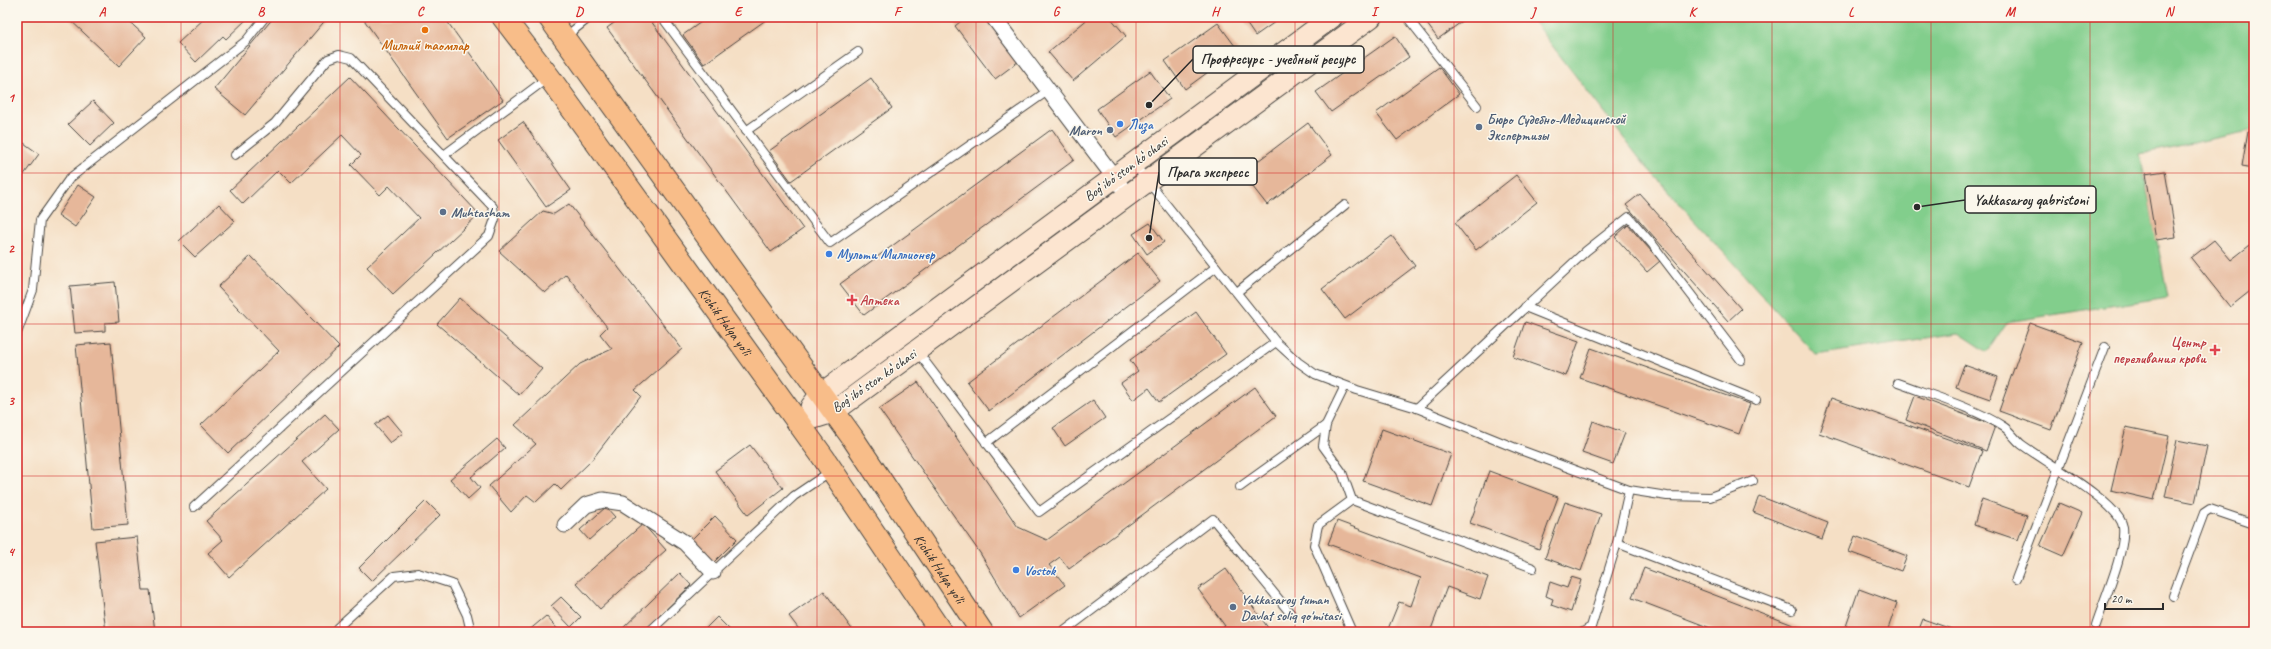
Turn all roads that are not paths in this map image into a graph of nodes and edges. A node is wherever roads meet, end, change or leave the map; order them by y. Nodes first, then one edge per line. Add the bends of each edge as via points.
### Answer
1 (265, 17) edge
2 (503, 17) edge
3 (549, 17) edge
4 (590, 17) edge
5 (662, 17) edge
6 (993, 17) edge
7 (1371, 17) edge
8 (1407, 17) edge
9 (1334, 24) edge
10 (564, 37) junction
11 (858, 52) dead end
12 (549, 77) junction
13 (1049, 90) junction
14 (1476, 106) dead end
15 (746, 131) junction
16 (235, 155) dead end
17 (444, 155) junction
18 (1133, 163) junction
19 (1114, 177) junction
20 (1148, 181) junction
21 (1128, 195) junction
22 (1345, 205) dead end
23 (1216, 267) junction
24 (1237, 292) junction
25 (1525, 307) junction
26 (17, 333) edge
27 (910, 341) junction
28 (1276, 342) junction
29 (2105, 347) dead end
30 (1741, 360) dead end
31 (1898, 383) dead end
32 (1345, 386) junction
33 (821, 394) junction
34 (1756, 400) dead end
35 (1417, 408) junction
36 (834, 412) junction
37 (798, 424) junction
38 (1326, 425) junction
39 (986, 443) junction
40 (831, 470) junction
41 (2058, 470) junction
42 (1753, 481) dead end
43 (1240, 487) dead end
44 (1629, 490) junction
45 (1352, 500) junction
46 (194, 507) dead end
47 (2254, 524) edge
48 (565, 525) dead end
49 (1617, 543) junction
50 (1533, 568) dead end
51 (713, 572) junction
52 (2016, 579) dead end
53 (2173, 596) dead end
54 (1792, 610) dead end
55 (1291, 614) dead end
56 (2096, 625) dead end
57 (337, 628) dead end
58 (471, 632) edge
59 (649, 632) edge
60 (941, 632) edge
61 (982, 632) edge
62 (1063, 632) edge
63 (1352, 632) edge
64 (1583, 632) edge

1 - 26 lane via 246,41 70,178 40,220 33,290
2 - 12 highway, Kichik Halqa yo'li
3 - 10 highway, Kichik Halqa yo'li
4 - 10 lane
5 - 15 lane
6 - 13 street
7 - 9 street, Bogʻiboʻston koʻchasi
8 - 14 lane
9 - 18 street, Bogʻiboʻston koʻchasi
9 - 20 street, Bogʻiboʻston koʻchasi
10 - 33 highway, Kichik Halqa yo'li
11 - 15 lane
12 - 17 lane
12 - 37 highway, Kichik Halqa yo'li
13 - 15 lane via 830,243
13 - 19 street
16 - 17 lane via 275,124 328,58 339,55 351,58
17 - 46 lane via 493,207 495,219 489,236
18 - 19 street, Bogʻiboʻston koʻchasi
18 - 20 lane
19 - 21 street
19 - 27 street, Bogʻiboʻston koʻchasi
20 - 21 street, Bogʻiboʻston koʻchasi
20 - 23 lane
21 - 27 street, Bogʻiboʻston koʻchasi
22 - 24 lane
23 - 24 lane
23 - 39 lane
24 - 28 lane
25 - 30 lane via 1586,251 1629,217
25 - 34 lane
25 - 35 lane
27 - 33 street, Bogʻiboʻston koʻchasi
27 - 36 street, Bogʻiboʻston koʻchasi
27 - 39 lane
28 - 32 lane via 1315,374
28 - 39 lane via 1039,512
29 - 41 lane
31 - 41 lane via 2005,427 2019,443
32 - 35 lane
32 - 38 lane
33 - 36 highway, Kichik Halqa yo'li
33 - 37 street, Bogʻiboʻston koʻchasi
35 - 44 lane
36 - 37 street, Bogʻiboʻston koʻchasi
36 - 61 highway, Kichik Halqa yo'li
37 - 40 highway, Kichik Halqa yo'li
38 - 43 lane
38 - 45 lane via 1324,446 1342,472
40 - 51 lane via 794,496
40 - 60 highway, Kichik Halqa yo'li
41 - 52 lane
41 - 56 lane via 2094,494 2116,513 2123,525 2123,543
42 - 44 lane via 1710,497 1667,496
44 - 49 lane
45 - 50 lane
45 - 63 lane via 1318,525 1314,545
47 - 53 lane via 2210,509 2204,513
48 - 51 street via 586,505 603,500 623,503 685,543
49 - 54 lane
49 - 64 lane via 1591,627
51 - 59 lane
55 - 62 lane via 1213,519
57 - 58 lane via 394,576 418,572 452,584 467,615

